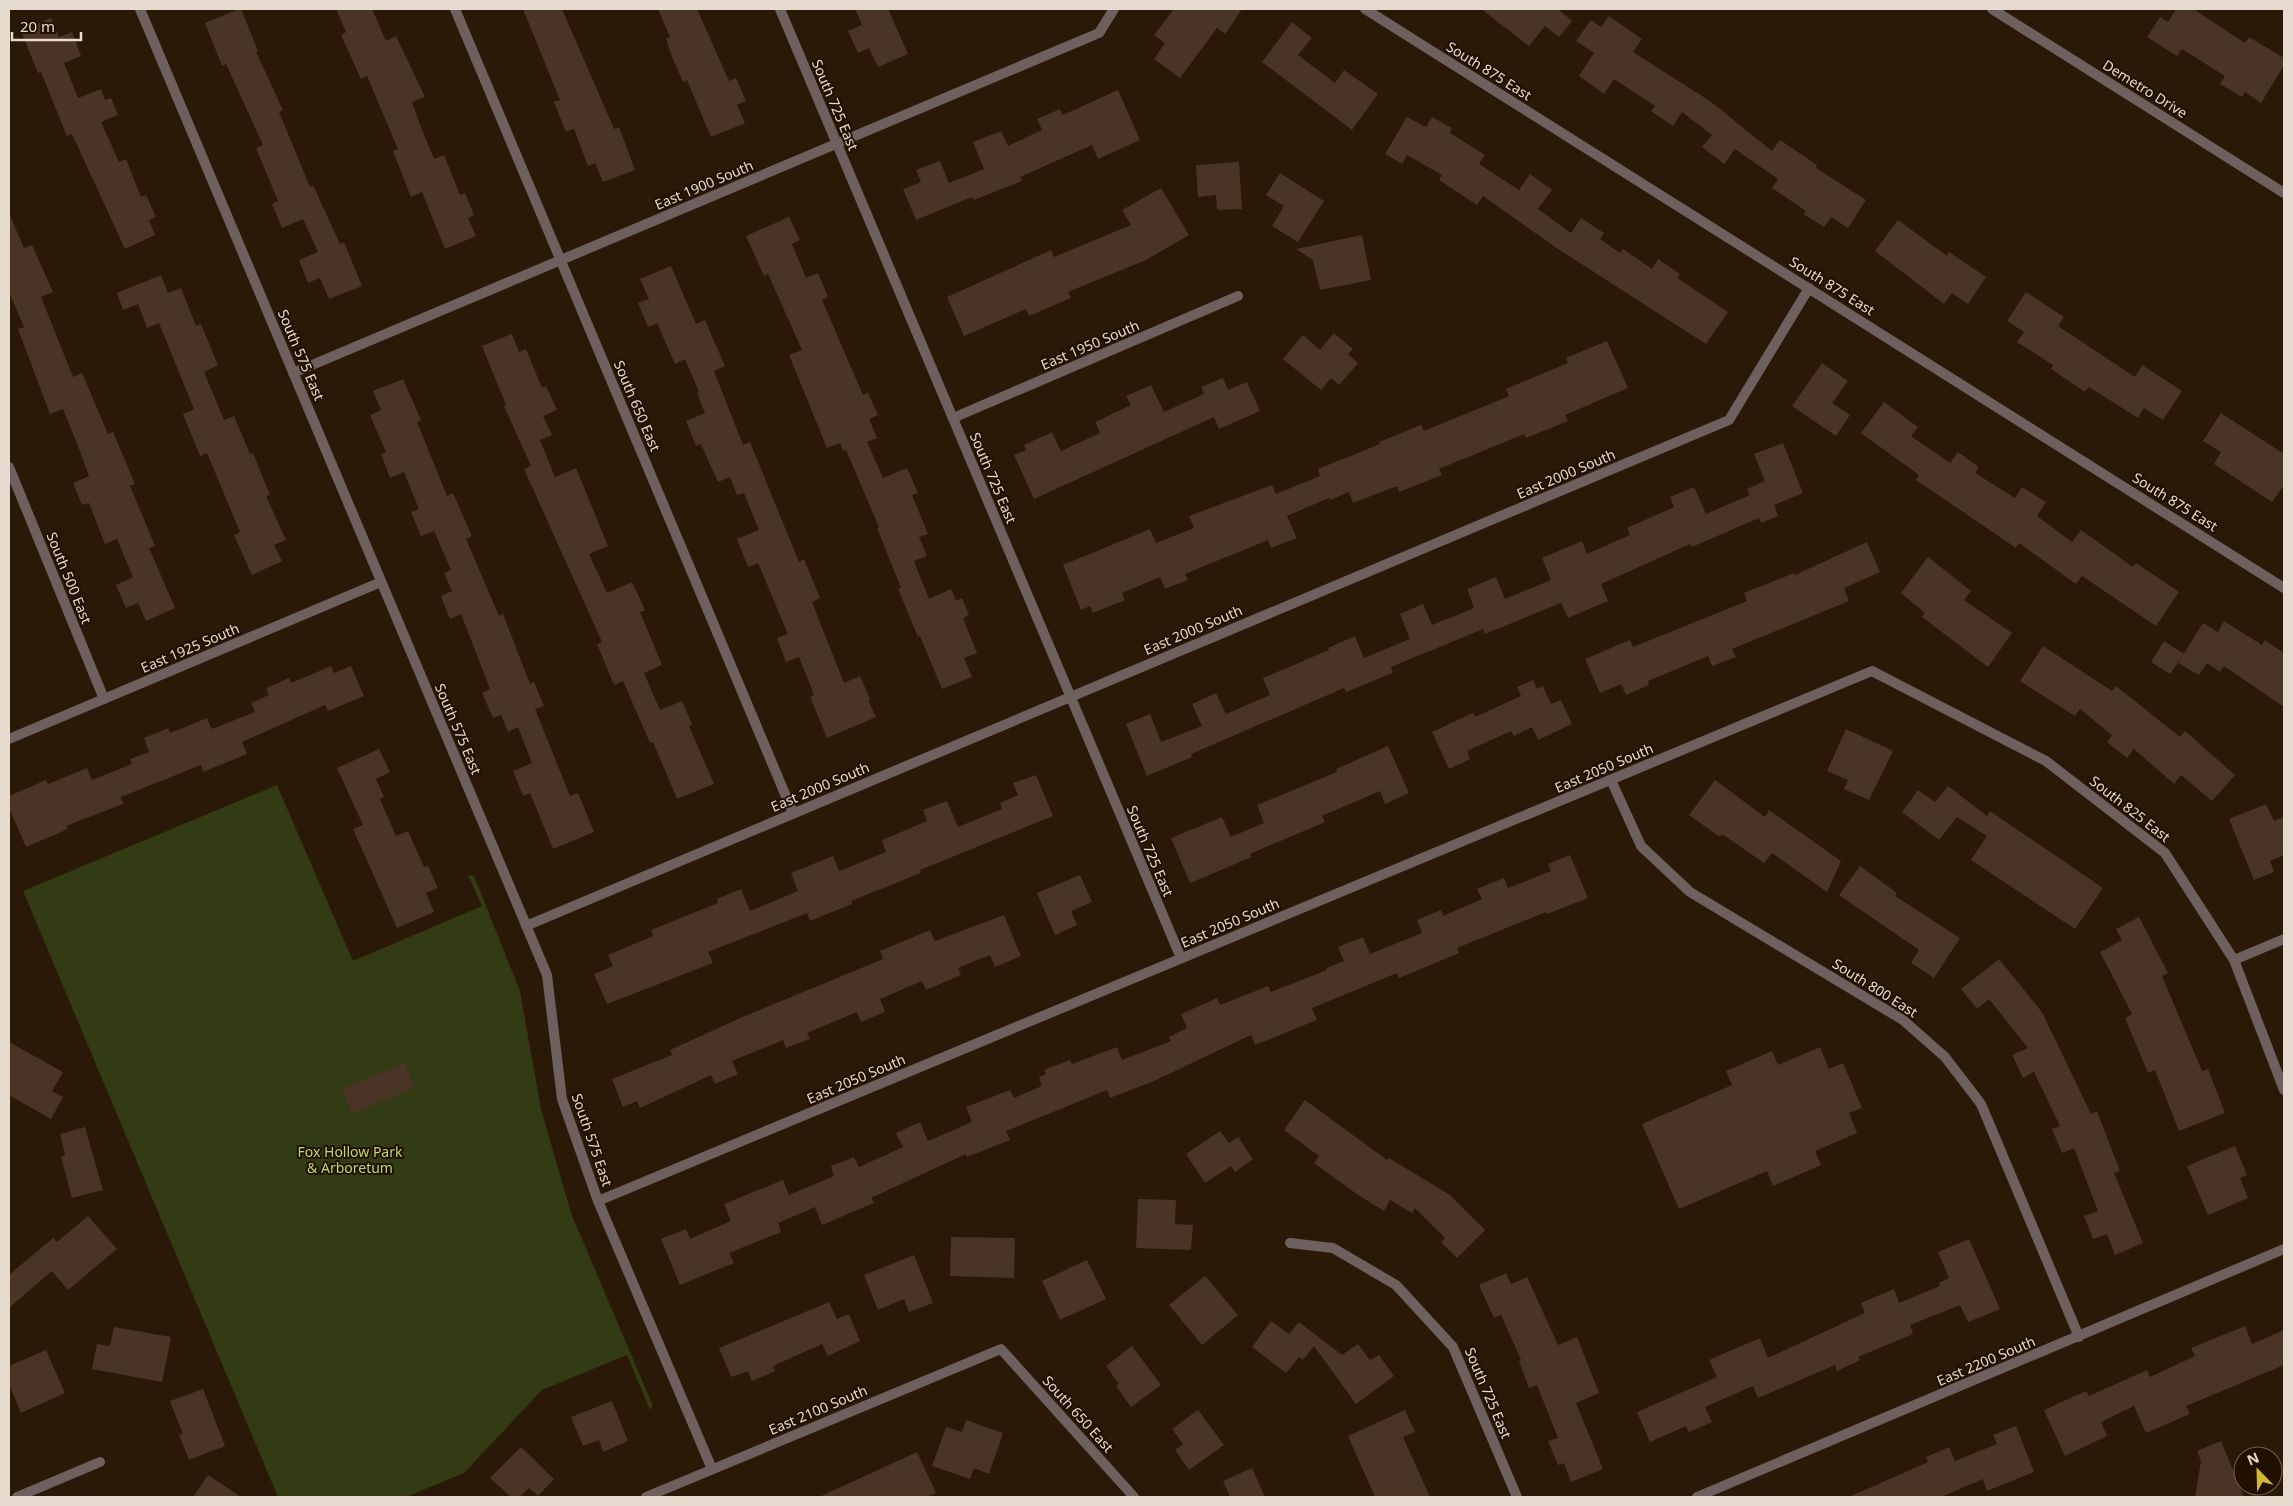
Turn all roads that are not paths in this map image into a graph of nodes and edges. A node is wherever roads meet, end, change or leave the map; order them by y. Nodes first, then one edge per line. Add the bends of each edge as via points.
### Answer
1 (140, 9) edge
2 (455, 9) edge
3 (780, 9) edge
4 (1114, 9) edge
5 (1365, 9) edge
6 (1992, 9) edge
7 (837, 144) junction
8 (2284, 193) edge
9 (561, 260) junction
10 (1809, 288) junction
11 (1238, 296) dead end
12 (293, 373) junction
13 (953, 418) junction
14 (9, 467) edge
15 (381, 582) junction
16 (2284, 588) edge
17 (1872, 671) joint
18 (1070, 697) junction
19 (104, 699) junction
20 (9, 739) edge
21 (1611, 780) junction
22 (793, 813) junction
23 (526, 926) junction
24 (2284, 939) edge
25 (1181, 958) junction
26 (2234, 960) junction
27 (2284, 1090) edge
28 (598, 1201) junction
29 (1290, 1243) dead end
30 (2284, 1249) edge
31 (2079, 1337) junction
32 (1001, 1349) joint
33 (100, 1462) dead end
34 (712, 1469) junction
35 (17, 1497) edge
36 (646, 1497) edge
37 (1134, 1497) edge
38 (1517, 1497) edge
39 (1697, 1497) edge

1 - 12 street, South 575 East
2 - 9 street, South 650 East
3 - 7 street, South 725 East
4 - 7 street, East 1900 South via 1099,32
5 - 10 street, South 875 East
6 - 8 street, Demetro Drive
7 - 9 street, East 1900 South
7 - 13 street, South 725 East
9 - 12 street, East 1900 South
9 - 22 street, South 650 East
10 - 16 street, South 875 East
10 - 18 street, East 2000 South via 1729,420
11 - 13 street, East 1950 South
12 - 15 street, South 575 East
13 - 18 street, South 725 East
14 - 19 street, South 500 East
15 - 19 street, East 1925 South
15 - 23 street, South 575 East
17 - 21 street, East 2050 South
17 - 26 street, South 825 East via 2046,761 2165,853
18 - 22 street, East 2000 South
18 - 25 street, South 725 East
19 - 20 street, East 1925 South
21 - 25 street, East 2050 South
21 - 31 street, South 800 East via 1640,846 1690,892 1903,1020 1945,1057 1980,1104
22 - 23 street, East 2000 South
23 - 28 street, South 575 East via 547,975 562,1099
24 - 26 street
25 - 28 street, East 2050 South
26 - 27 street, South 825 East
28 - 34 street, South 575 East
29 - 38 street, South 725 East via 1333,1248 1396,1285 1453,1347
30 - 31 street, East 2200 South
31 - 39 street, East 2200 South
32 - 34 street, East 2100 South
32 - 37 street, South 650 East
33 - 35 street
34 - 36 street, East 2100 South

